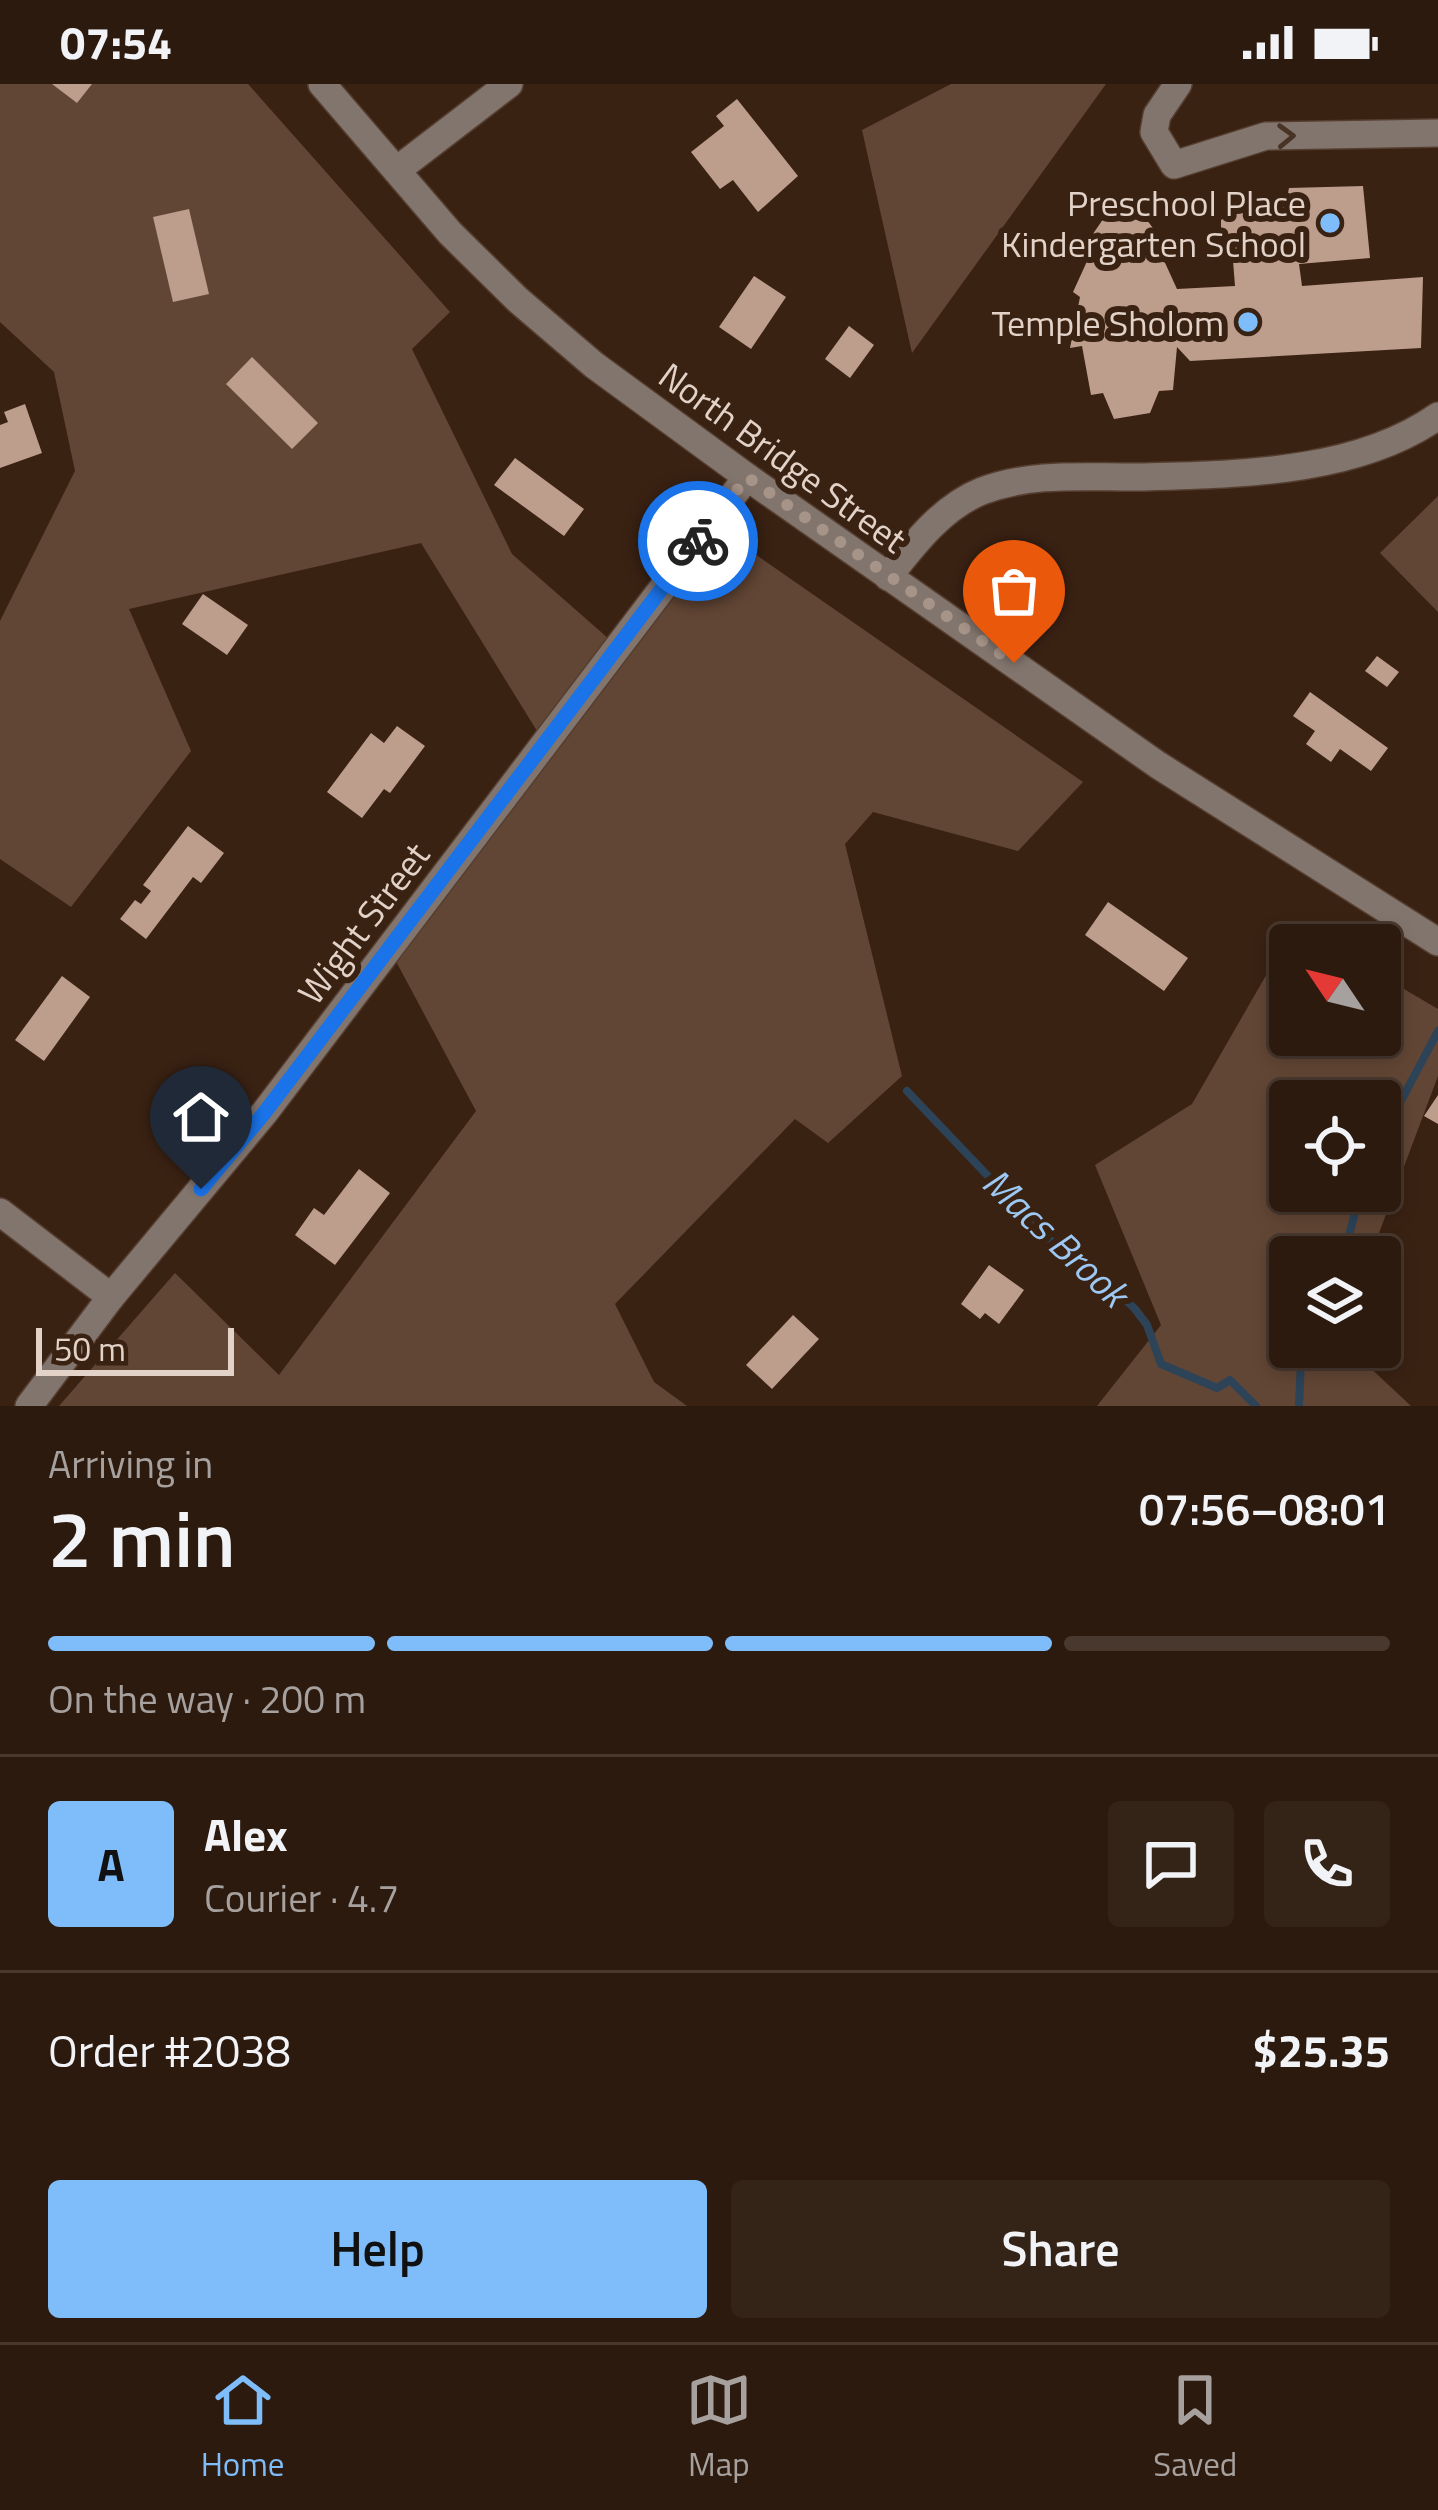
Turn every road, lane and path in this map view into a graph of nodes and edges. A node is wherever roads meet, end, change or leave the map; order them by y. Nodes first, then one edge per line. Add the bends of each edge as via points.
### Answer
1 (322, 84) edge
2 (509, 84) edge
3 (1178, 84) edge
4 (1438, 133) edge
5 (397, 170) junction
6 (1438, 416) edge
7 (747, 477) junction
8 (888, 577) junction
9 (1438, 941) edge
10 (0, 1212) edge
11 (111, 1297) junction
12 (28, 1406) edge

1 - 5 street, North Bridge Street
2 - 5 street
3 -> 4 street via 1154,132 1174,165 1267,136
5 - 7 street, North Bridge Street via 518,300
6 - 8 street via 1364,450 1299,467 1067,475 979,492 926,528
7 - 8 street, North Bridge Street
7 - 11 street, Wight Street via 265,1112
8 - 9 street, North Bridge Street via 1158,765
10 - 11 street
11 - 12 street, Wight Street

